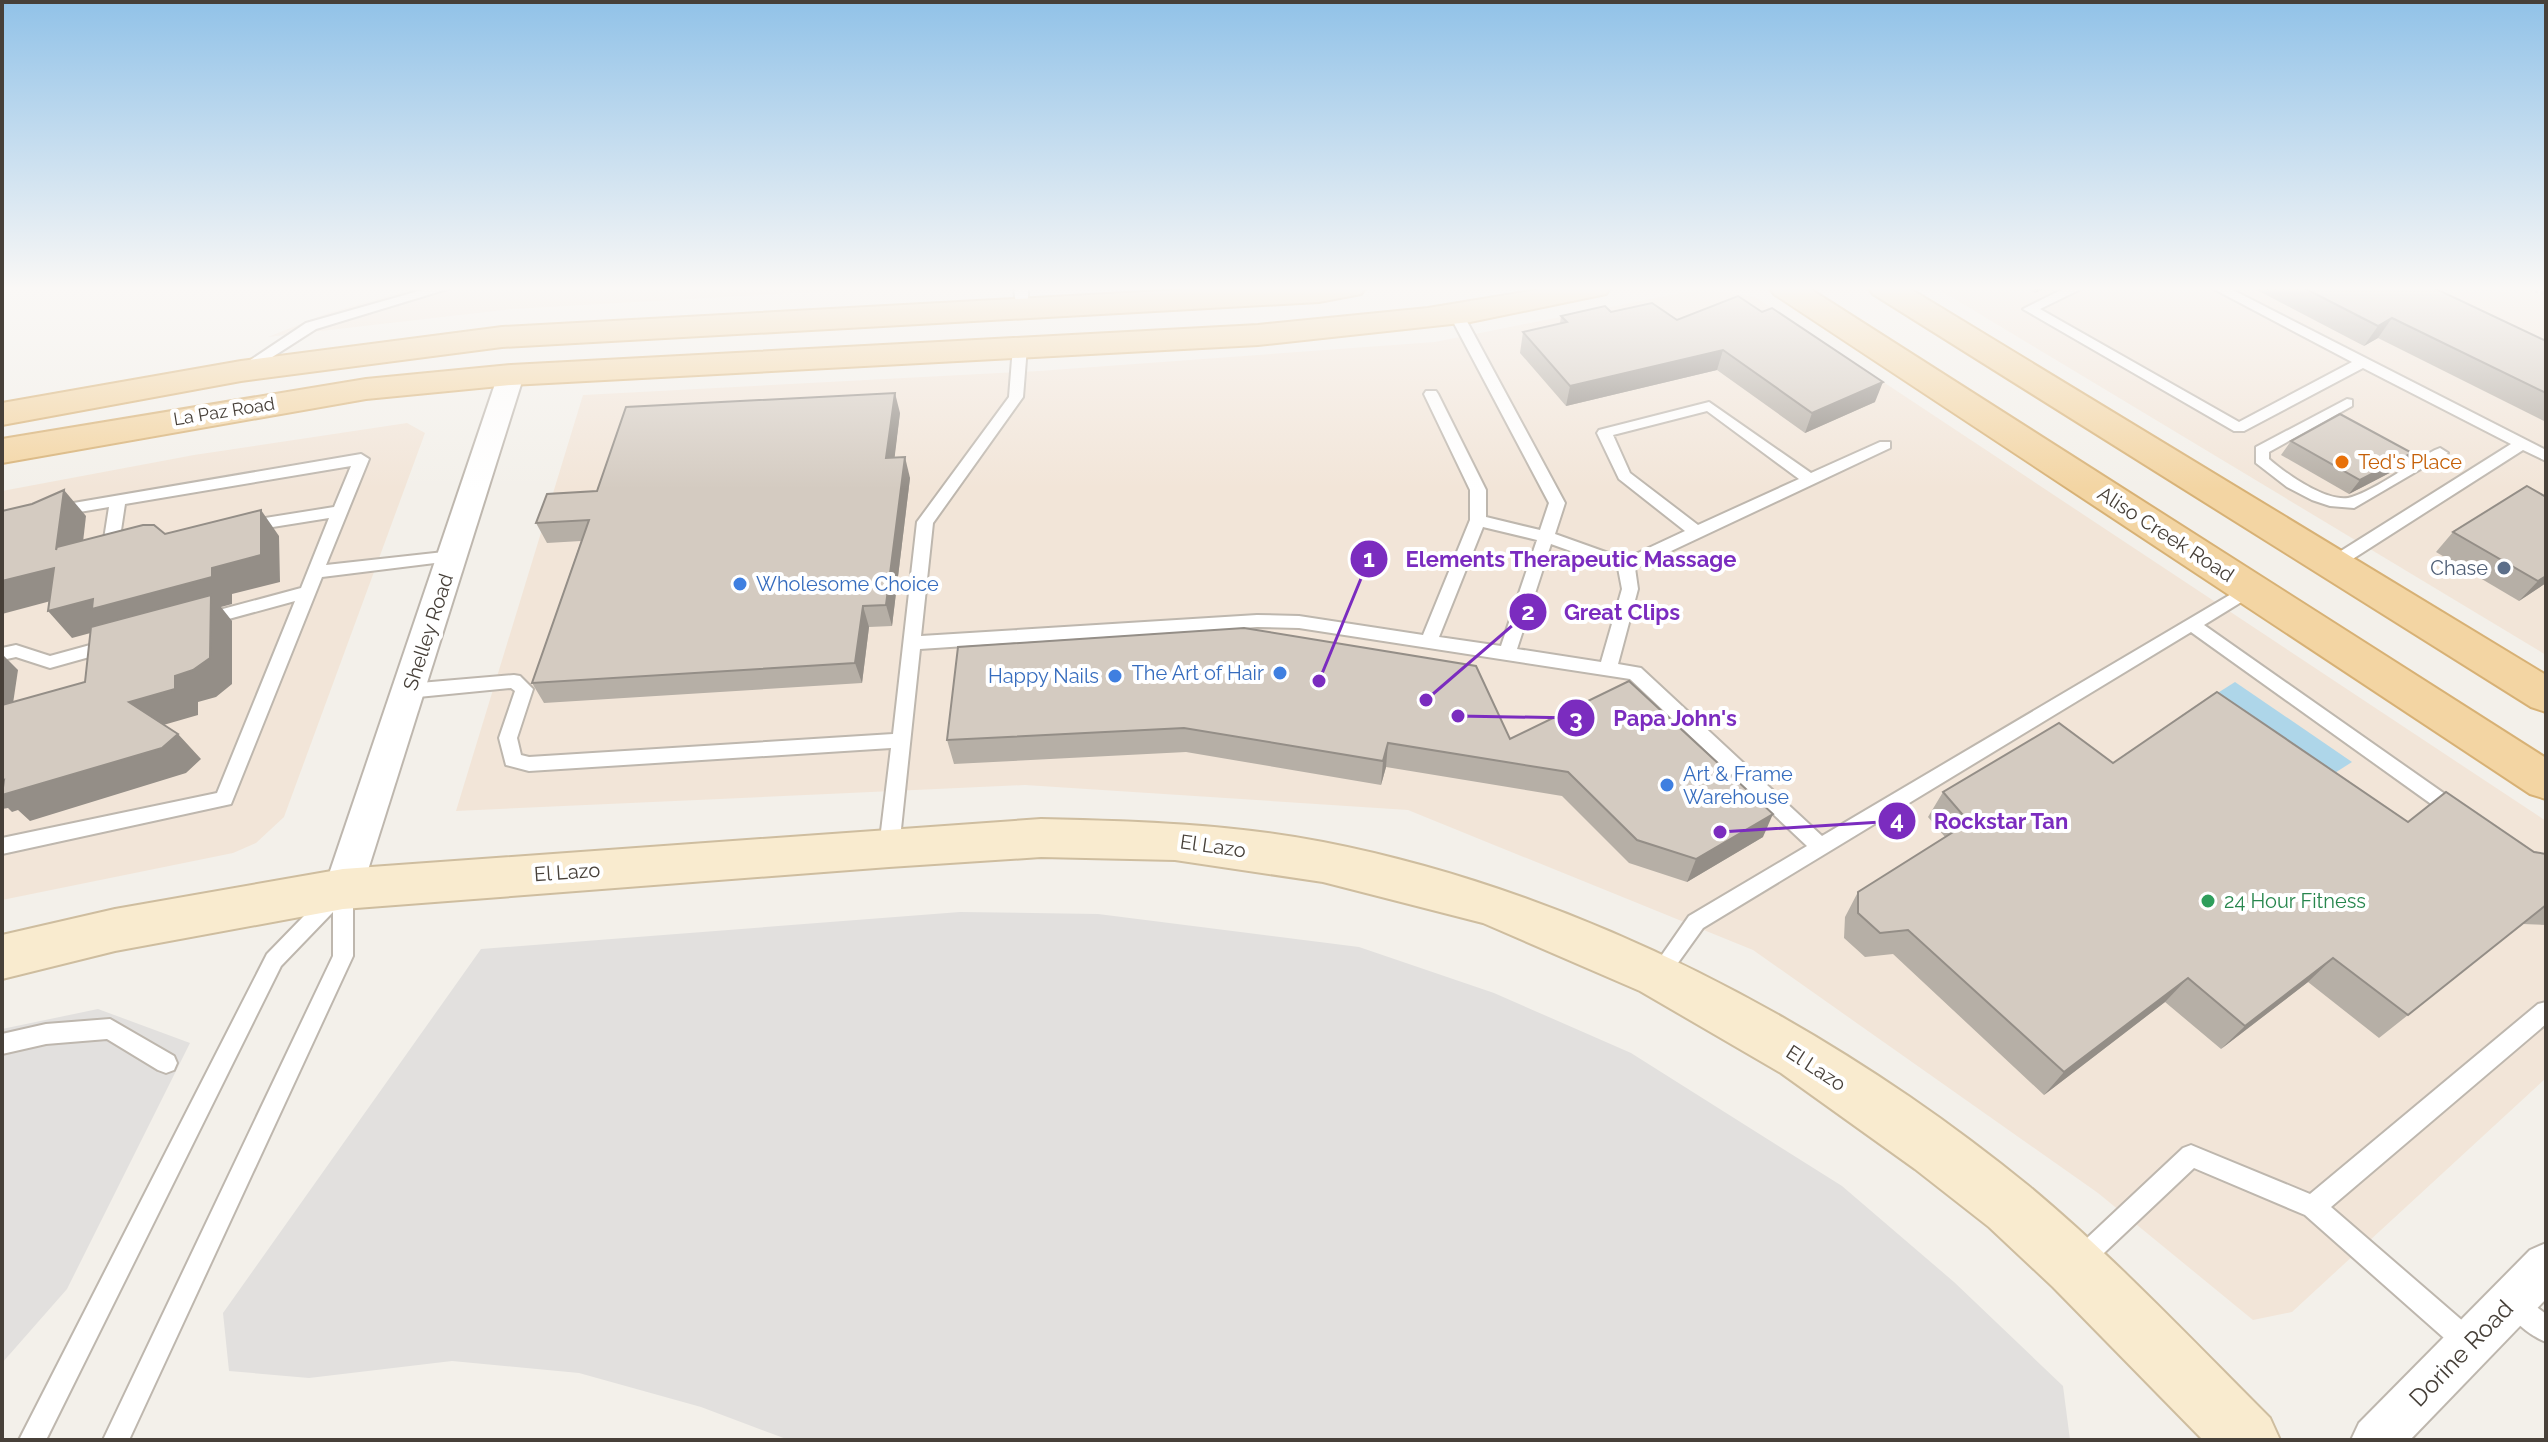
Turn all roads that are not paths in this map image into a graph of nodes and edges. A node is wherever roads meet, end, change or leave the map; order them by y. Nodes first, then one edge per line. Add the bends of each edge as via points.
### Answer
1 (267, 354) edge
2 (369, 354) edge
3 (559, 354) edge
4 (784, 354) edge
5 (888, 354) edge
6 (1019, 354) edge
7 (1478, 354) edge
8 (1889, 354) edge
9 (1992, 354) edge
10 (2110, 354) edge
11 (2348, 354) edge
12 (767, 361) junction
13 (2363, 362) junction
14 (241, 371) junction
15 (511, 375) junction
16 (1431, 394) dead end
17 (2347, 403) dead end
18 (2, 414) edge
19 (2522, 444) junction
20 (1885, 445) dead end
21 (2, 451) edge
22 (2440, 453) dead end
23 (2546, 456) edge
24 (1810, 480) junction
25 (118, 499) junction
26 (341, 511) junction
27 (31, 516) edge
28 (1478, 520) junction
29 (237, 527) edge
30 (1697, 532) junction
31 (1548, 537) junction
32 (147, 542) edge
33 (453, 556) junction
34 (1626, 565) junction
35 (2331, 565) junction
36 (316, 572) junction
37 (2250, 589) junction
38 (308, 592) junction
39 (2191, 624) junction
40 (187, 625) edge
41 (126, 641) edge
42 (1429, 641) junction
43 (912, 643) junction
44 (1507, 653) junction
45 (2, 654) edge
46 (1608, 669) junction
47 (408, 691) junction
48 (2546, 696) edge
49 (901, 740) junction
50 (2546, 781) edge
51 (2470, 821) edge
52 (2, 846) edge
53 (1821, 847) junction
54 (889, 848) junction
55 (343, 889) junction
56 (2, 957) edge
57 (1658, 975) junction
58 (2546, 1011) edge
59 (2, 1044) edge
60 (166, 1063) dead end
61 (2313, 1207) junction
62 (2074, 1266) junction
63 (2546, 1266) edge
64 (2529, 1316) edge
65 (2470, 1344) junction
66 (32, 1440) edge
67 (116, 1440) edge
68 (2248, 1440) edge
69 (2376, 1440) edge

1 - 14 lane
2 - 14 main road, La Paz Road
3 - 15 main road via 530,361
4 - 12 main road
5 - 12 main road, La Paz Road
6 - 43 lane via 1016,397 925,522
7 - 31 lane via 1557,503
8 - 37 main road, Aliso Creek Road
9 - 35 main road
10 - 13 lane via 2239,428
11 - 13 lane
12 - 15 main road, La Paz Road
13 - 19 lane
14 - 15 main road via 298,382 461,363
14 - 18 main road, La Paz Road
15 - 21 main road, La Paz Road via 366,389
15 - 33 street, Shelley Road
16 - 28 lane via 1478,490
17 - 22 lane via 2261,450 2261,460 2325,500 2343,505
19 - 23 lane
19 - 35 lane
20 - 24 lane
24 - 30 lane
24 - 30 lane via 1709,406 1604,433 1624,476
25 - 26 lane via 361,459
25 - 27 lane
25 - 32 lane via 112,539 118,544
26 - 29 lane
26 - 36 lane
28 - 31 lane
28 - 42 lane
30 - 34 lane
31 - 34 lane
31 - 44 lane
33 - 36 lane
33 - 47 street, Shelley Road
34 - 46 lane via 1630,589
35 - 48 main road
36 - 38 lane
37 - 39 lane
37 - 50 main road, Aliso Creek Road
38 - 40 lane
38 - 52 lane via 224,799
39 - 51 lane
39 - 53 lane
41 - 45 lane via 50,662 16,651
42 - 43 lane via 1257,621
42 - 44 lane
43 - 49 lane
44 - 46 lane
46 - 53 lane via 1635,673
47 - 49 lane via 514,681 524,689 508,738 513,760 529,764
47 - 55 street, Shelley Road
49 - 54 lane
53 - 57 lane via 1696,922
54 - 55 street, El Lazo
54 - 57 street, El Lazo via 1041,838 1175,841 1323,862 1491,905
55 - 56 street, El Lazo via 115,930
55 - 66 lane via 274,960
55 - 67 lane via 343,956
57 - 62 street, El Lazo via 1800,1056 1911,1132 2009,1207
58 - 61 lane
59 - 60 lane via 110,1029
61 - 62 lane via 2191,1156
61 - 65 lane
62 - 68 street, El Lazo
63 - 64 street, Dorine Road
64 - 65 street, Dorine Road
65 - 69 street, Dorine Road

